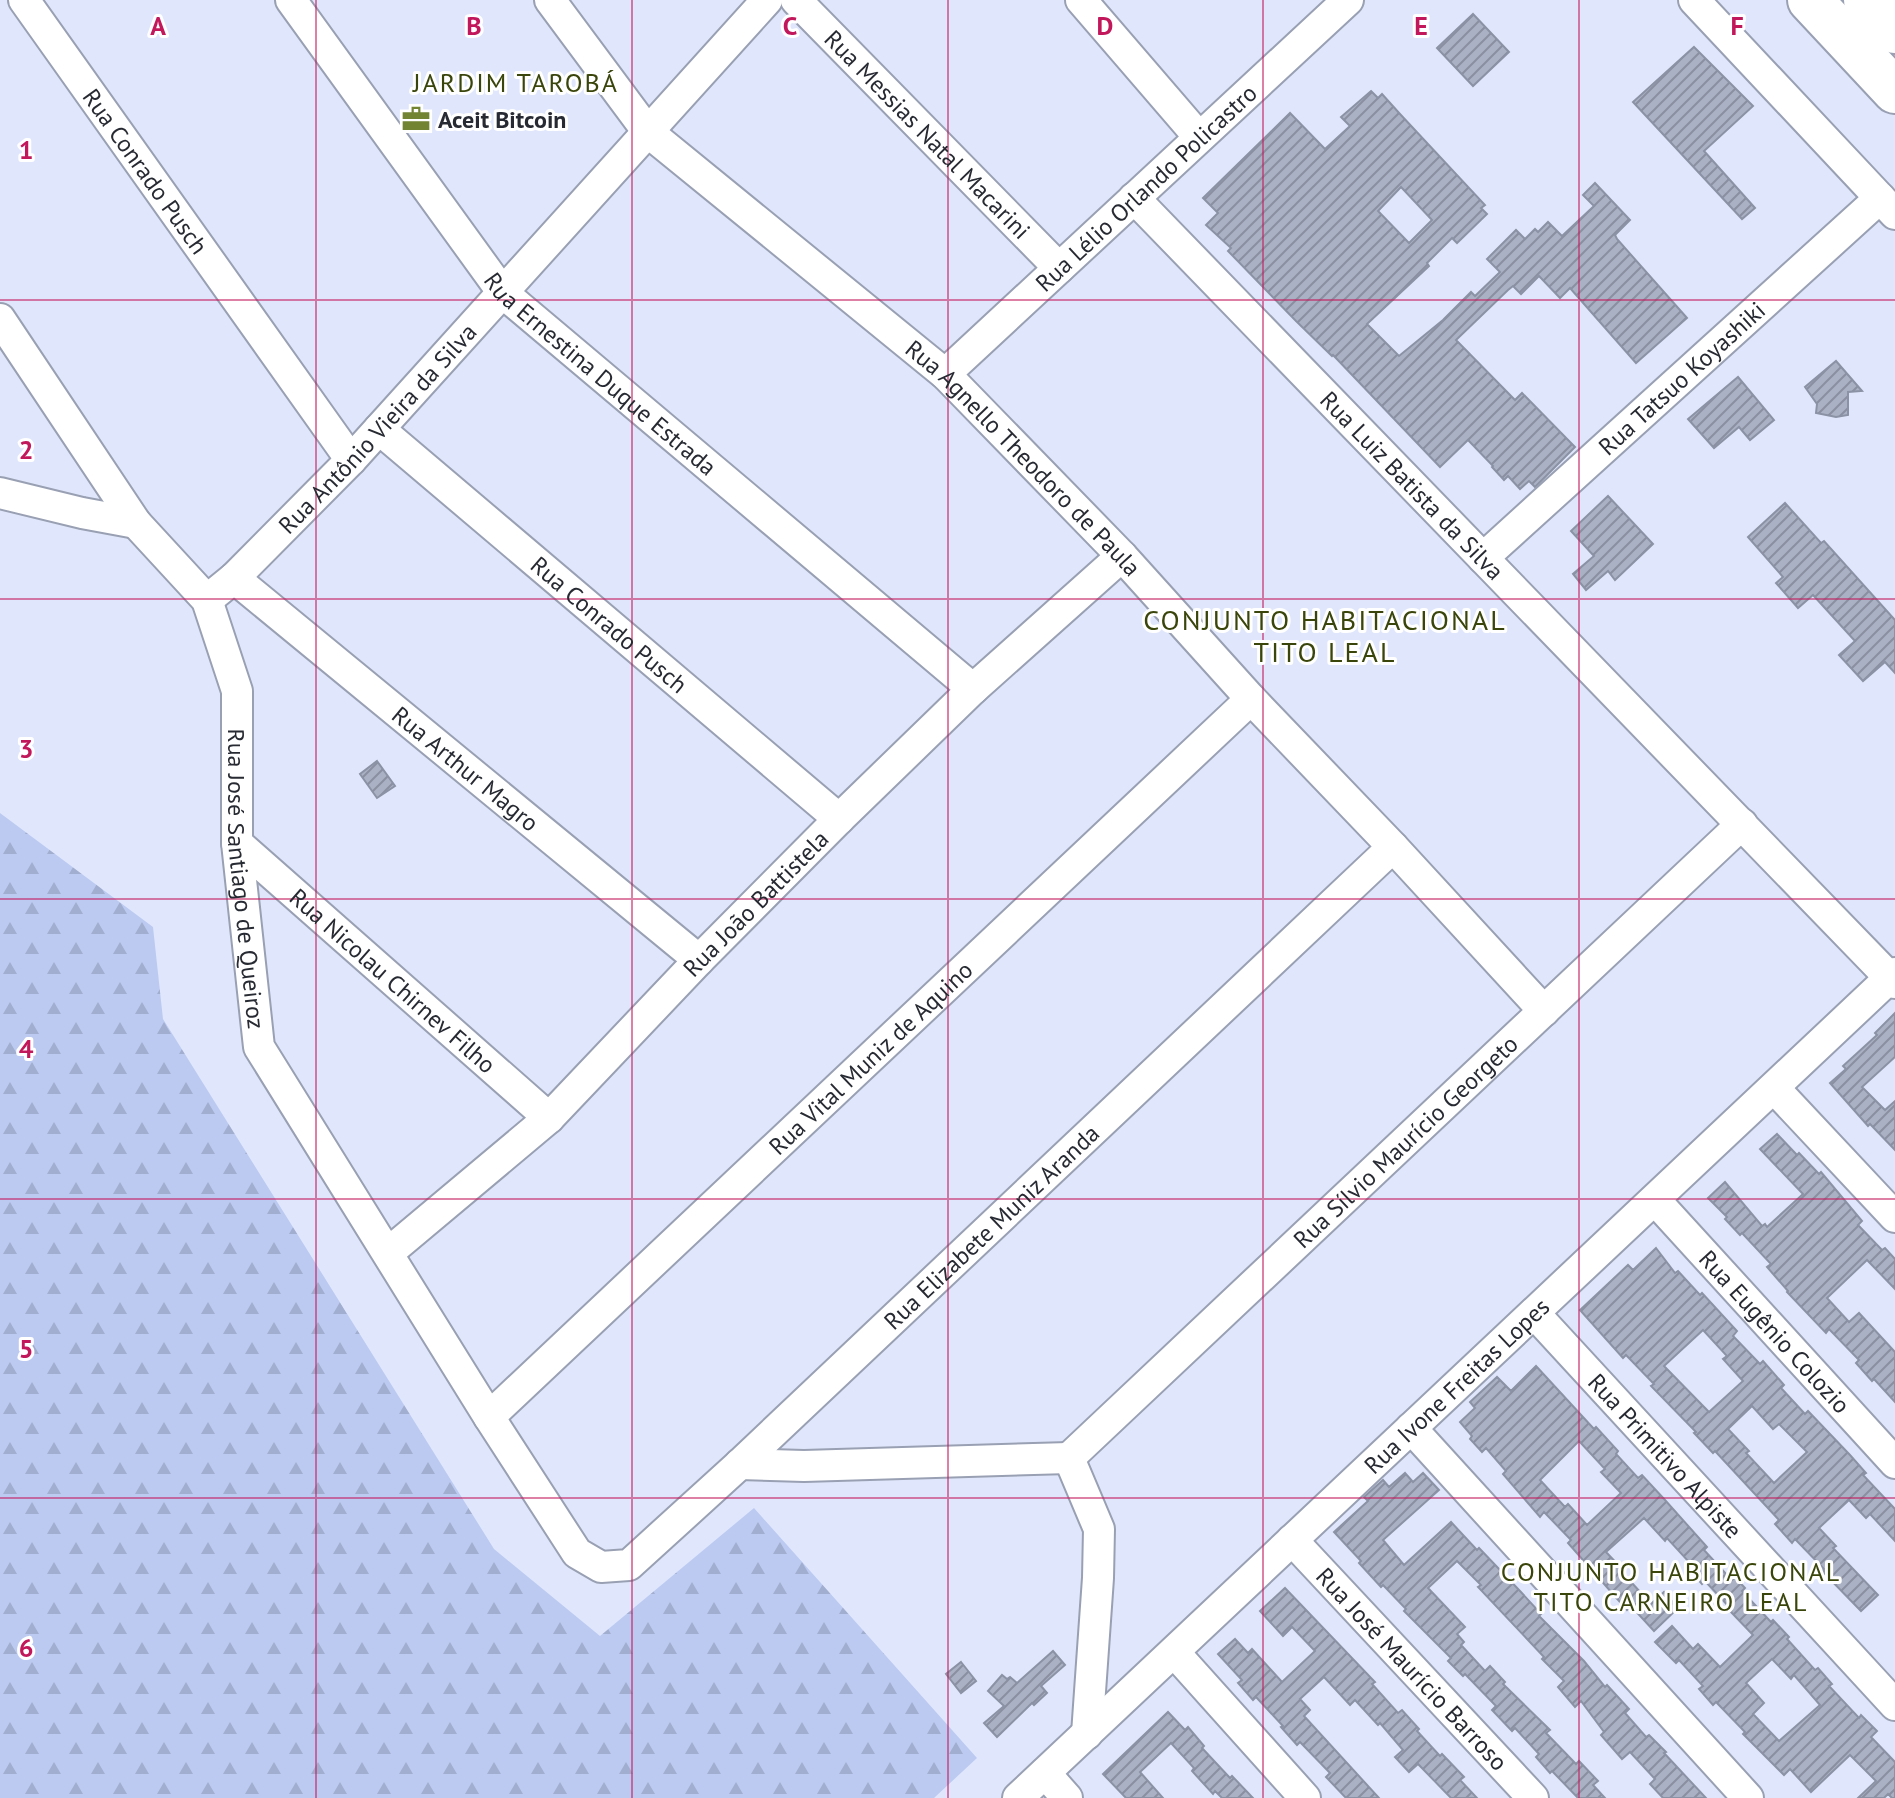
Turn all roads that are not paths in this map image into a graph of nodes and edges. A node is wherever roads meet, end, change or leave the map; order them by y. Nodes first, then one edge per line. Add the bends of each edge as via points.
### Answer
1 (24, 0) edge
2 (291, 0) edge
3 (550, 0) edge
4 (767, 0) edge
5 (796, 0) edge
6 (1081, 0) edge
7 (1348, 0) edge
8 (1694, 0) edge
9 (1810, 0) edge
10 (1866, 0) edge
11 (1895, 31) edge
12 (1895, 91) edge
13 (648, 132) junction
14 (1199, 137) junction
15 (1134, 198) junction
16 (1888, 206) edge
17 (1059, 268) junction
18 (503, 293) junction
19 (0, 319) edge
20 (945, 374) junction
21 (379, 429) junction
22 (351, 460) junction
23 (0, 493) edge
24 (136, 523) junction
25 (1122, 556) junction
26 (1483, 558) junction
27 (234, 578) junction
28 (207, 600) junction
29 (973, 689) junction
30 (1251, 699) junction
31 (839, 819) junction
32 (1742, 824) junction
33 (237, 843) junction
34 (1393, 847) junction
35 (699, 960) junction
36 (1893, 978) edge
37 (1544, 1011) junction
38 (1774, 1088) junction
39 (549, 1118) junction
40 (1655, 1200) junction
41 (1895, 1217) edge
42 (388, 1253) junction
43 (1534, 1313) junction
44 (489, 1417) junction
45 (1411, 1428) junction
46 (1069, 1458) junction
47 (1895, 1463) edge
48 (740, 1464) junction
49 (1292, 1540) junction
50 (577, 1553) joint
51 (1174, 1652) junction
52 (1895, 1705) edge
53 (1087, 1734) junction
54 (1045, 1773) junction
55 (1018, 1798) edge
56 (1067, 1798) edge
57 (1305, 1798) edge
58 (1533, 1798) edge
59 (1748, 1798) edge

1 - 22 street, Rua Conrado Pusch
2 - 18 street, Rua Ernestina Duque Estrada
3 - 13 street, Rua Agnello Theodoro de Paula
4 - 13 street, Rua Antônio Vieira da Silva
5 - 17 street, Rua Messias Natal Macarini
6 - 14 street
7 - 14 street, Rua Lélio Orlando Policastro
8 - 16 street
9 - 12 highway
10 - 11 highway
13 - 18 street, Rua Antônio Vieira da Silva
13 - 20 street, Rua Agnello Theodoro de Paula
14 - 15 street, Rua Lélio Orlando Policastro
15 - 17 street, Rua Lélio Orlando Policastro
15 - 26 street, Rua Luiz Batista da Silva
16 - 26 street, Rua Tatsuo Koyashiki
17 - 20 street, Rua Lélio Orlando Policastro
18 - 21 street, Rua Antônio Vieira da Silva
18 - 29 street, Rua Ernestina Duque Estrada
19 - 24 street
20 - 25 street, Rua Agnello Theodoro de Paula
21 - 22 street, Rua Antônio Vieira da Silva
21 - 31 street, Rua Conrado Pusch
22 - 27 street, Rua Antônio Vieira da Silva
23 - 24 street
24 - 28 street, Rua José Santiago de Queiroz
25 - 29 street, Rua João Battistela
25 - 30 street, Rua Agnello Theodoro de Paula
26 - 32 street, Rua Luiz Batista da Silva
27 - 28 street, Rua Antônio Vieira da Silva
27 - 35 street, Rua Arthur Magro
28 - 33 street, Rua José Santiago de Queiroz via 237,691
29 - 31 street, Rua João Battistela
30 - 34 street, Rua Agnello Theodoro de Paula
30 - 44 street, Rua Vital Muniz de Aquino
31 - 35 street, Rua João Battistela
32 - 36 street, Rua Luiz Batista da Silva
32 - 37 street, Rua Sílvio Maurício Georgeto
33 - 39 street, Rua Nicolau Chirnev Filho
33 - 42 street, Rua José Santiago de Queiroz via 259,1047
34 - 37 street, Rua Agnello Theodoro de Paula
34 - 48 street, Rua Elizabete Muniz Aranda
35 - 39 street, Rua João Battistela
36 - 38 street, Rua Ivone Freitas Lopes
37 - 46 street, Rua Sílvio Maurício Georgeto
38 - 40 street, Rua Ivone Freitas Lopes
38 - 41 street
39 - 42 street, Rua João Battistela
40 - 43 street, Rua Ivone Freitas Lopes
40 - 47 street, Rua Eugênio Colozio
42 - 44 street, Rua José Santiago de Queiroz
43 - 45 street, Rua Ivone Freitas Lopes
43 - 52 street, Rua Primitivo Alpiste
44 - 50 street, Rua José Santiago de Queiroz
45 - 49 street, Rua Ivone Freitas Lopes
45 - 59 street
46 - 48 street
46 - 53 street via 1099,1529
48 - 50 street, Rua Elizabete Muniz Aranda via 629,1565 601,1567
49 - 51 street, Rua Ivone Freitas Lopes
49 - 58 street, Rua José Maurício Barroso
51 - 53 street, Rua Ivone Freitas Lopes
51 - 57 street
53 - 54 street, Rua Ivone Freitas Lopes
54 - 55 street, Rua Ivone Freitas Lopes
54 - 56 street

